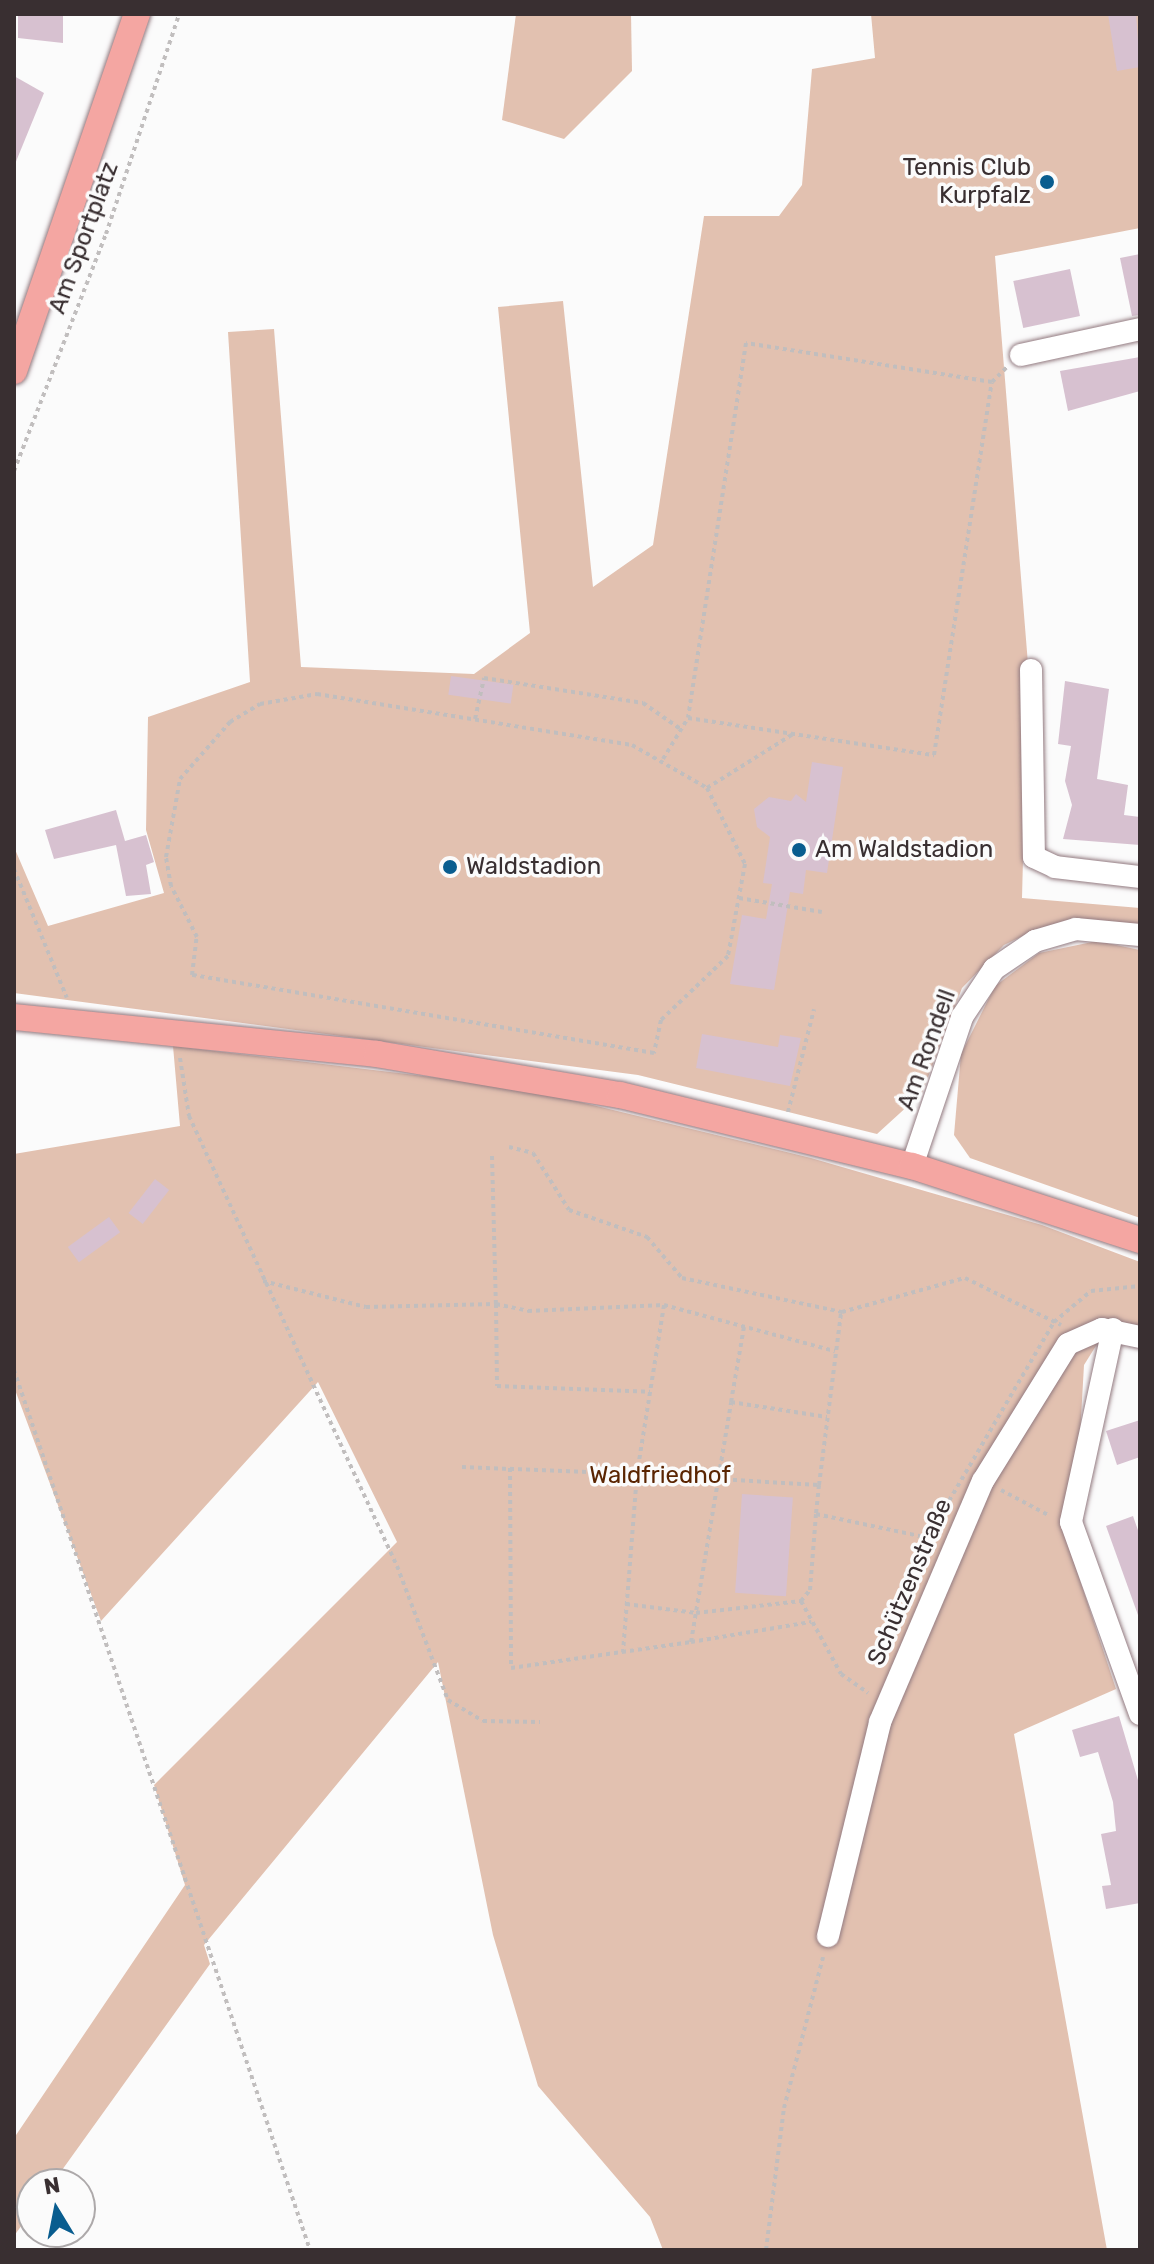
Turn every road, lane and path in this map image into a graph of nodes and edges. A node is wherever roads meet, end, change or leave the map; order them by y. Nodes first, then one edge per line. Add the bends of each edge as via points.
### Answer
1 (137, 14) edge
2 (179, 14) edge
3 (1140, 329) edge
4 (1021, 355) joint
5 (14, 371) edge
6 (992, 382) junction
7 (14, 471) edge
8 (1031, 670) dead end
9 (688, 718) junction
10 (475, 719) junction
11 (682, 730) junction
12 (793, 734) junction
13 (663, 759) junction
14 (707, 788) junction
15 (14, 869) edge
16 (1140, 877) edge
17 (739, 898) junction
18 (822, 912) dead end
19 (1140, 935) edge
20 (69, 1003) dead end
21 (814, 1009) dead end
22 (14, 1017) edge
23 (176, 1030) junction
24 (787, 1116) dead end
25 (509, 1147) dead end
26 (492, 1156) dead end
27 (912, 1166) junction
28 (1140, 1240) edge
29 (263, 1281) junction
30 (496, 1304) junction
31 (664, 1305) junction
32 (842, 1312) junction
33 (744, 1327) junction
34 (1113, 1329) junction
35 (1081, 1335) junction
36 (1140, 1337) edge
37 (835, 1351) junction
38 (14, 1370) edge
39 (650, 1392) junction
40 (731, 1402) junction
41 (827, 1417) junction
42 (462, 1467) dead end
43 (510, 1468) junction
44 (637, 1474) junction
45 (983, 1481) junction
46 (720, 1482) junction
47 (819, 1485) junction
48 (816, 1514) junction
49 (1071, 1522) junction
50 (929, 1535) dead end
51 (801, 1601) junction
52 (626, 1604) junction
53 (696, 1613) junction
54 (812, 1621) junction
55 (691, 1642) junction
56 (623, 1652) junction
57 (888, 1702) junction
58 (1140, 1714) edge
59 (540, 1722) dead end
60 (828, 1936) joint
61 (310, 2250) edge
62 (766, 2250) edge

1 - 5 main road
2 - 7 path, Am Sportplatz via 106,234
3 - 4 street
4 - 6 path
6 - 9 path via 746,343
6 - 12 path via 934,755
8 - 16 street via 1034,857 1055,867
9 - 11 path
9 - 12 path
10 - 11 path via 484,678 643,703
10 - 13 path via 632,745
10 - 17 path via 317,694 260,704 216,733 180,779 166,828 171,886 197,937 192,975 654,1053 661,1020 728,956
11 - 13 path
12 - 14 path
13 - 14 path
14 - 17 path via 745,864
15 - 20 path
17 - 18 path
19 - 27 street, Am Rondell via 1076,929 1035,941 994,969 962,1017
21 - 24 path
22 - 23 main road
23 - 27 main road via 377,1054 620,1095
23 - 29 path via 189,1116
25 - 32 path via 533,1153 569,1210 647,1237 682,1278
26 - 30 path
27 - 28 main road
29 - 30 path via 366,1307
29 - 59 path via 397,1566 448,1700 483,1721
30 - 31 path via 528,1311
30 - 39 path via 497,1386
31 - 33 path
31 - 39 path
32 - 35 path via 965,1278
32 - 37 path
33 - 37 path
33 - 40 path
34 - 35 street
34 - 36 street
34 - 49 street
35 - 45 street, Schützenstraße via 1046,1372
37 - 41 path
38 - 61 path
39 - 44 path
40 - 41 path
40 - 46 path
41 - 47 path
42 - 43 path
43 - 44 path
43 - 56 path via 511,1668
44 - 46 path
44 - 52 path
45 - 49 path
45 - 57 street, Schützenstraße
46 - 47 path
46 - 53 path
47 - 48 path
48 - 50 path
48 - 51 path via 810,1590
49 - 58 street
51 - 53 path
51 - 54 path
52 - 53 path
52 - 56 path
53 - 55 path
54 - 55 path
54 - 57 path via 841,1674
55 - 56 path
57 - 60 street, Schützenstraße
60 - 62 path via 784,2108

